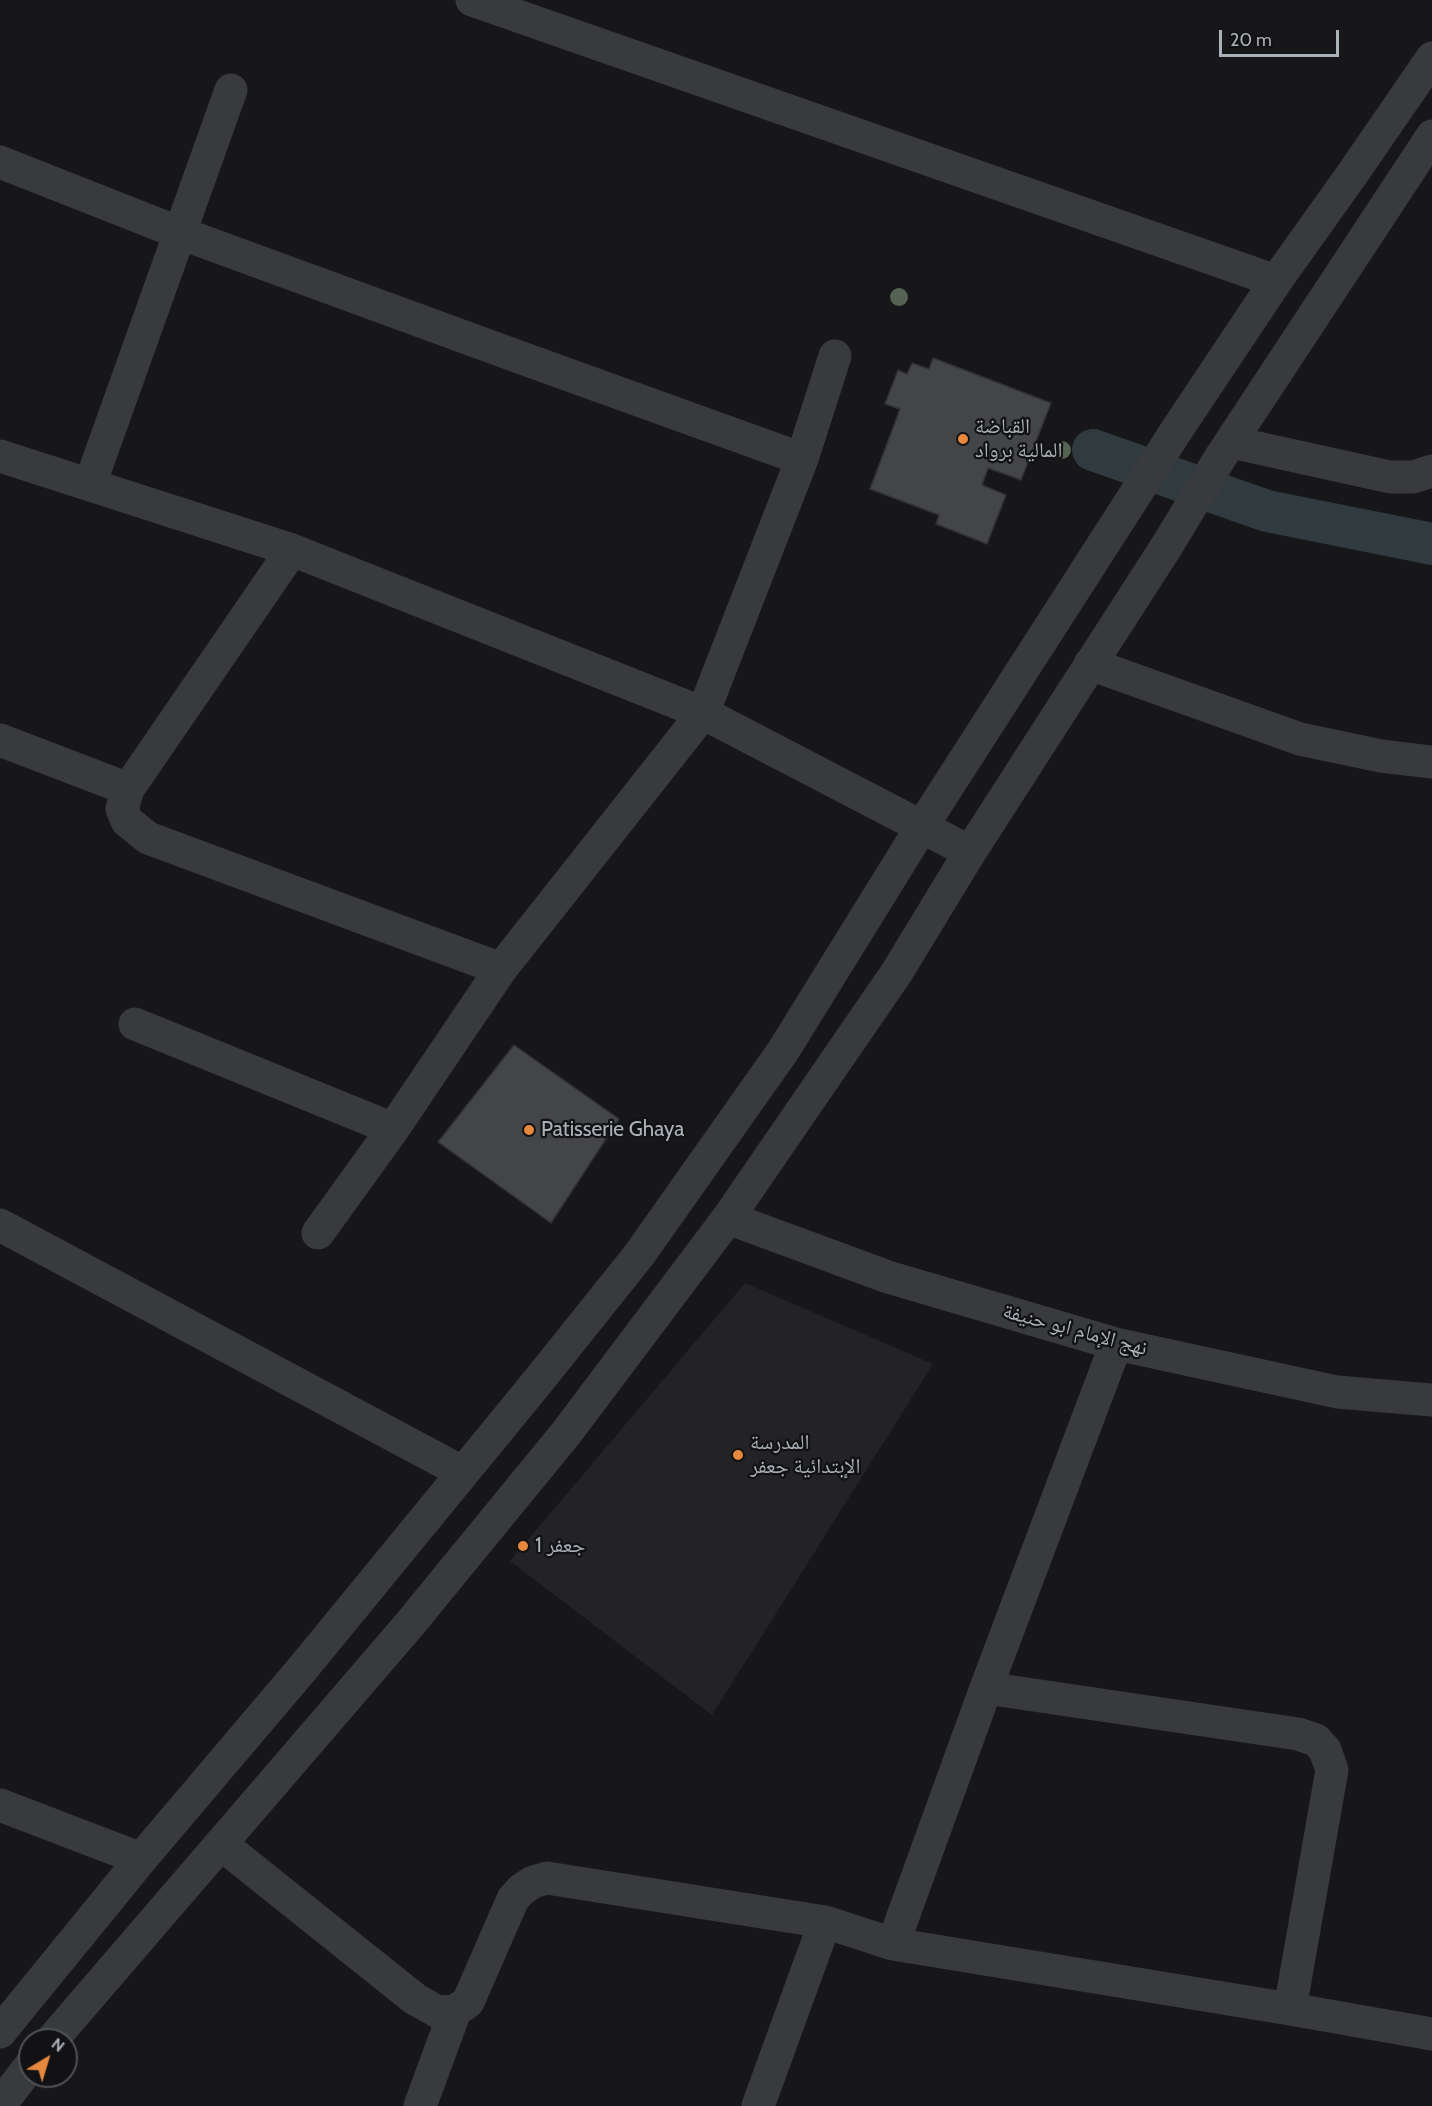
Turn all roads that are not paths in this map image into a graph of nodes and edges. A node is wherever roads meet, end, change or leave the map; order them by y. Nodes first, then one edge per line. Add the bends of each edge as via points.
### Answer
1 (472, 0) edge
2 (1432, 58) edge
3 (231, 90) dead end
4 (1432, 136) edge
5 (0, 162) edge
6 (180, 233) junction
7 (1276, 280) junction
8 (835, 356) dead end
9 (1225, 450) junction
10 (0, 456) edge
11 (802, 459) junction
12 (1432, 471) edge
13 (90, 484) junction
14 (292, 550) junction
15 (1090, 664) junction
16 (703, 713) junction
17 (0, 740) edge
18 (1432, 762) edge
19 (128, 789) junction
20 (921, 828) junction
21 (970, 852) junction
22 (501, 969) junction
23 (135, 1024) dead end
24 (393, 1129) junction
25 (728, 1218) junction
26 (0, 1225) edge
27 (318, 1233) dead end
28 (1116, 1344) junction
29 (1432, 1400) edge
30 (462, 1472) junction
31 (986, 1688) junction
32 (0, 1805) edge
33 (221, 1844) junction
34 (141, 1859) junction
35 (825, 1922) junction
36 (893, 1944) junction
37 (1290, 2008) junction
38 (455, 2011) junction
39 (62, 2028) edge
40 (0, 2032) edge
41 (1432, 2034) edge
42 (18, 2082) edge
43 (0, 2105) edge
44 (420, 2106) edge
45 (758, 2106) edge

1 - 7 street
2 - 7 street
3 - 6 street
4 - 9 street
5 - 6 street
6 - 11 street
6 - 13 street
7 - 20 street
8 - 11 street
9 - 12 street via 1390,477 1413,477
9 - 15 street
10 - 13 street
11 - 16 street
13 - 14 street
14 - 16 street
14 - 19 street
15 - 18 street via 1300,739
15 - 21 street
16 - 20 street
16 - 22 street
17 - 19 street
19 - 22 street via 122,809 128,821 148,838
20 - 21 street
20 - 30 street via 783,1051 639,1255
21 - 25 street via 897,972
22 - 24 street
23 - 24 street
24 - 27 street
25 - 28 street, نهج الإمام ابو حنيفة via 888,1276
25 - 33 street via 567,1432
26 - 30 street
28 - 29 street, نهج الإمام ابو حنيفة via 1337,1392
28 - 31 street
30 - 34 street
31 - 36 street
31 - 37 street via 1299,1734 1316,1740 1325,1750 1332,1770
32 - 34 street
33 - 38 street via 415,2000 438,2012
33 - 39 street
34 - 40 street
35 - 36 street
35 - 38 street via 547,1878 533,1882 513,1899 472,1996
35 - 45 street
36 - 37 street
37 - 41 street
38 - 44 street
42 - 43 street

